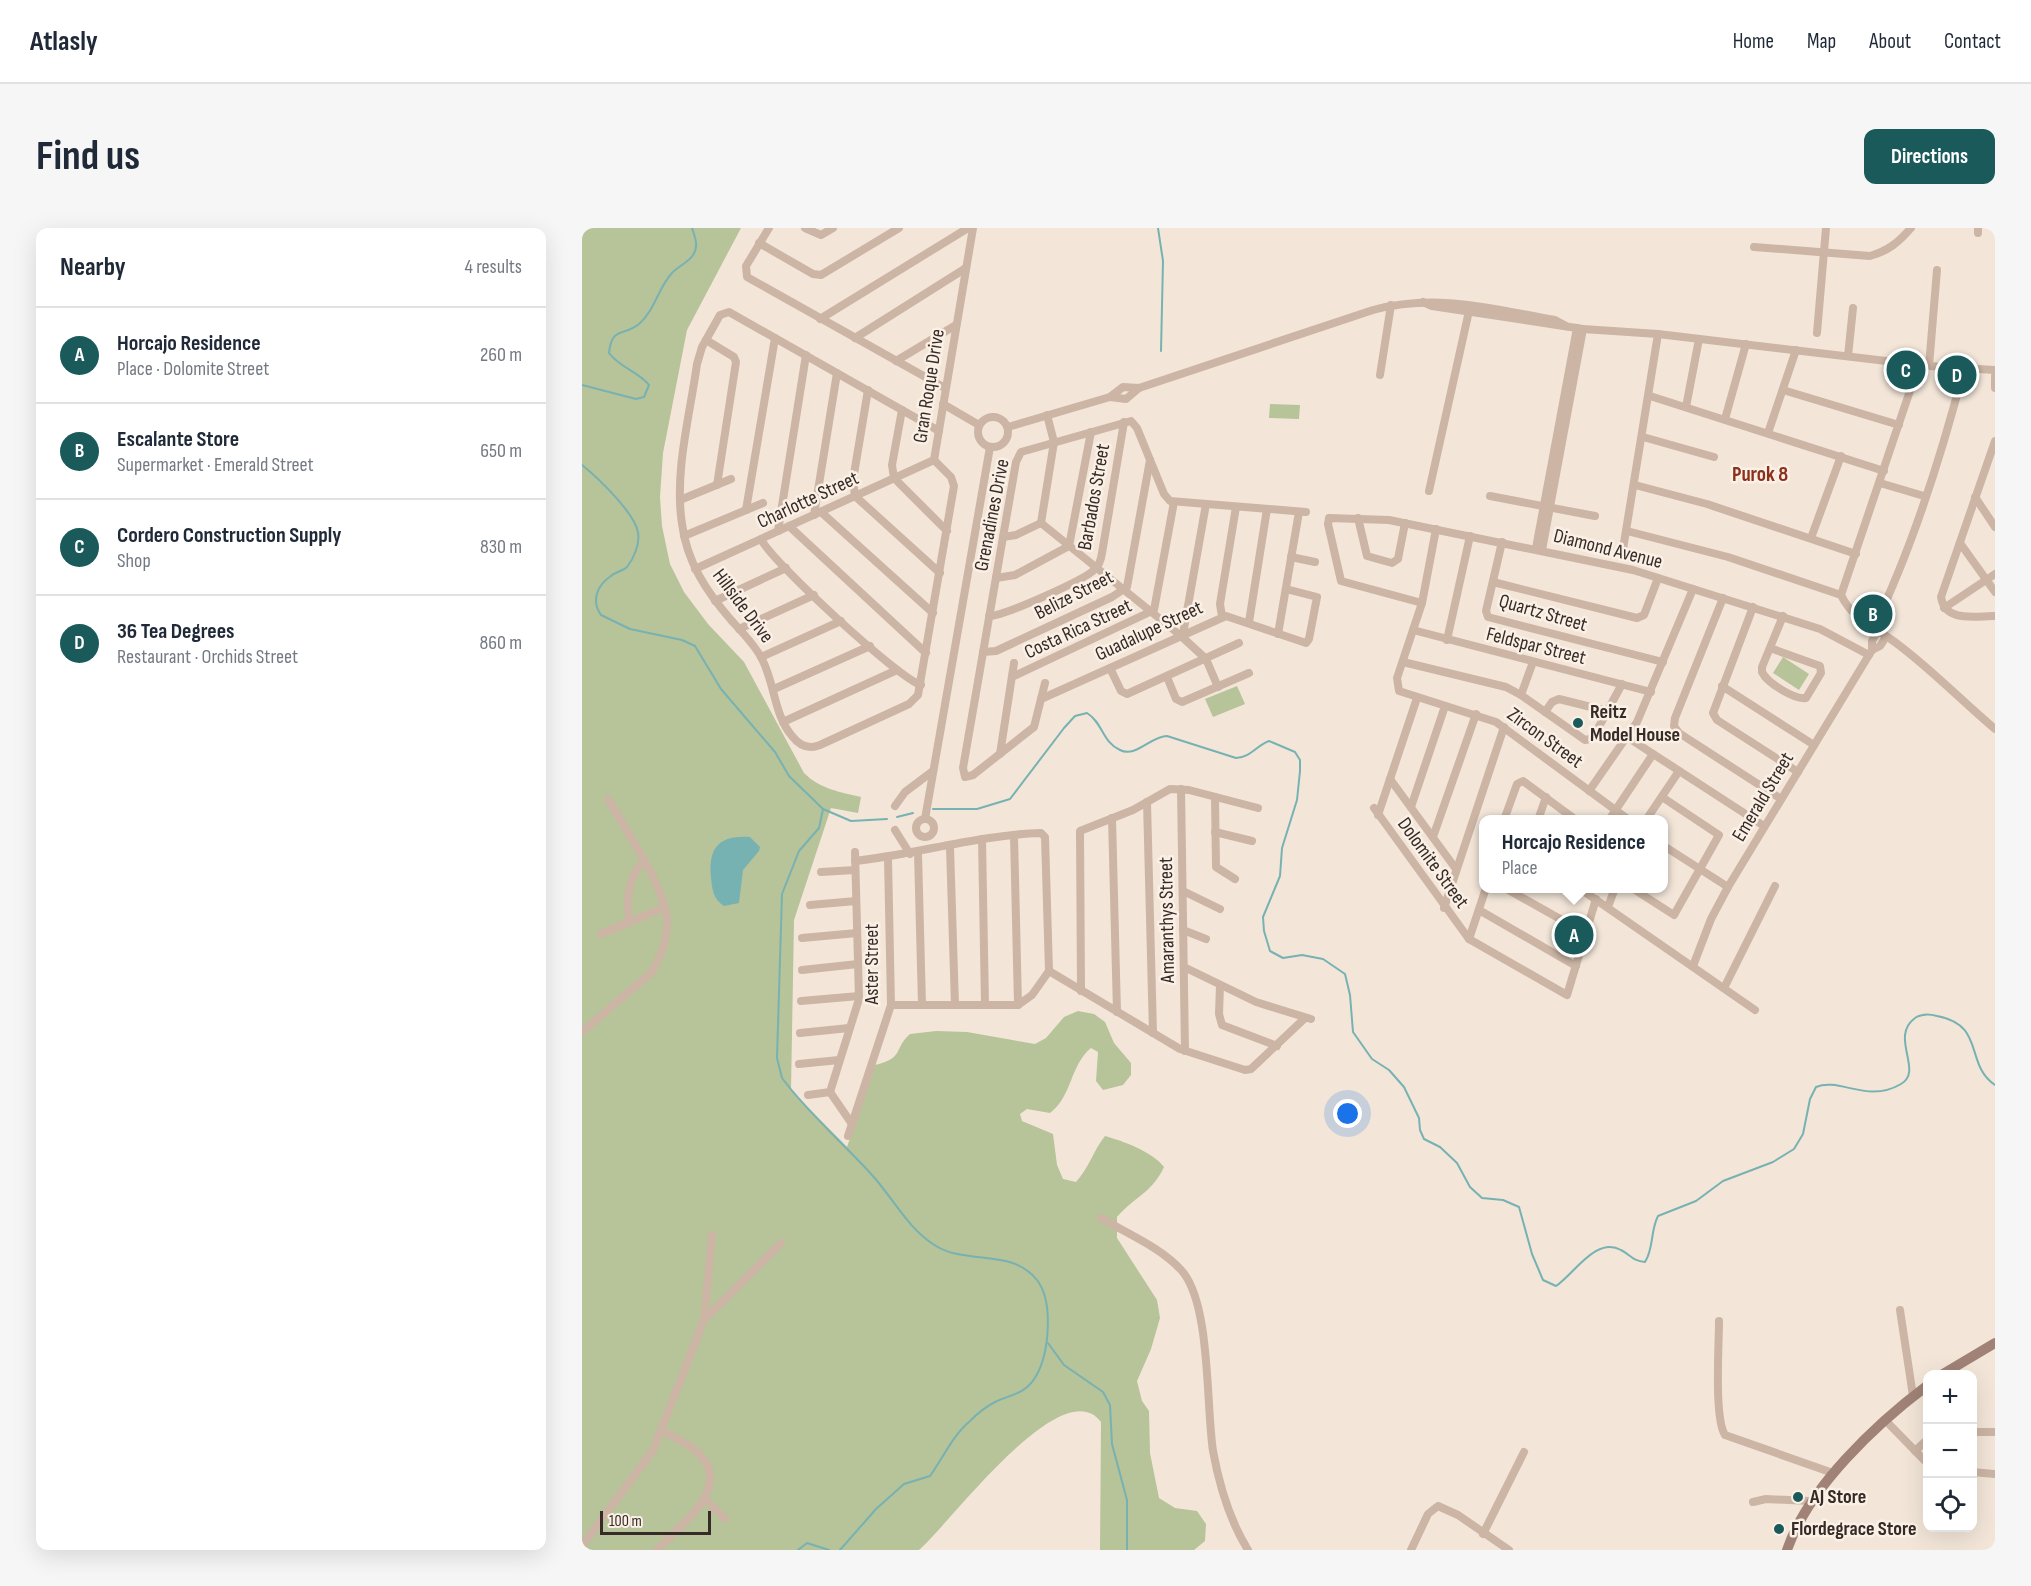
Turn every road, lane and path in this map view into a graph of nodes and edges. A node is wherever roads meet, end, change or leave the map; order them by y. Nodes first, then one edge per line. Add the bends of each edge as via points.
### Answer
1 (769, 228) edge
2 (805, 228) edge
3 (833, 228) edge
4 (898, 228) edge
5 (968, 228) edge
6 (973, 228) edge
7 (1826, 228) edge
8 (1911, 228) edge
9 (759, 243) junction
10 (1754, 247) dead end
11 (1824, 254) junction
12 (966, 268) junction
13 (1937, 270) dead end
14 (1422, 301) junction
15 (1391, 305) junction
16 (1853, 308) dead end
17 (1470, 311) junction
18 (820, 319) junction
19 (956, 325) junction
20 (1566, 326) junction
21 (1580, 329) junction
22 (1816, 333) dead end
23 (1658, 334) junction
24 (776, 338) junction
25 (855, 338) junction
26 (1698, 339) junction
27 (706, 340) junction
28 (1746, 344) junction
29 (1796, 350) junction
30 (806, 356) junction
31 (1848, 356) junction
32 (896, 361) junction
33 (1919, 364) junction
34 (1929, 366) junction
35 (1964, 369) junction
36 (1995, 370) edge
37 (837, 373) junction
38 (1380, 375) dead end
39 (1995, 376) edge
40 (945, 388) junction
41 (1139, 388) junction
42 (1995, 388) edge
43 (868, 390) junction
44 (1783, 390) junction
45 (1650, 396) junction
46 (1110, 397) junction
47 (943, 404) junction
48 (1686, 407) junction
49 (902, 410) junction
50 (1047, 415) junction
51 (1725, 419) junction
52 (1124, 422) junction
53 (980, 425) junction
54 (1899, 425) junction
55 (1008, 427) junction
56 (939, 430) junction
57 (1091, 432) junction
58 (1768, 433) junction
59 (1643, 437) junction
60 (1995, 441) edge
61 (1054, 442) junction
62 (990, 447) junction
63 (1993, 454) edge
64 (1840, 456) junction
65 (1714, 457) dead end
66 (934, 460) junction
67 (1150, 460) junction
68 (1884, 471) junction
69 (894, 478) junction
70 (731, 479) dead end
71 (1880, 483) junction
72 (717, 485) junction
73 (1635, 485) junction
74 (1429, 491) dead end
75 (855, 496) junction
76 (1490, 496) dead end
77 (1924, 496) junction
78 (1975, 497) junction
79 (680, 500) junction
80 (1174, 502) junction
81 (763, 503) dead end
82 (1206, 504) junction
83 (1236, 507) junction
84 (1547, 507) junction
85 (1267, 509) junction
86 (746, 510) junction
87 (818, 513) junction
88 (1594, 516) dead end
89 (1358, 518) junction
90 (1405, 523) junction
91 (1041, 524) junction
92 (789, 526) junction
93 (1995, 527) edge
94 (1437, 529) junction
95 (778, 531) junction
96 (947, 531) junction
97 (1627, 531) junction
98 (684, 536) junction
99 (1470, 536) junction
100 (1003, 537) junction
101 (1811, 537) junction
102 (761, 539) junction
103 (1502, 542) junction
104 (1960, 543) junction
105 (1069, 546) junction
106 (1539, 549) junction
107 (1623, 549) dead end
108 (1856, 554) junction
109 (1291, 557) junction
110 (1315, 562) dead end
111 (786, 568) junction
112 (1096, 568) junction
113 (695, 569) junction
114 (940, 573) junction
115 (1995, 573) edge
116 (996, 578) junction
117 (1658, 578) junction
118 (1986, 579) junction
119 (1493, 582) junction
120 (1286, 589) junction
121 (1693, 589) junction
122 (1124, 590) junction
123 (1995, 592) edge
124 (814, 595) junction
125 (1841, 595) junction
126 (1723, 598) junction
127 (715, 601) junction
128 (1422, 603) junction
129 (1753, 607) junction
130 (1944, 608) junction
131 (1152, 612) junction
132 (933, 613) junction
133 (989, 616) junction
134 (1222, 616) junction
135 (1783, 616) junction
136 (1995, 616) edge
137 (841, 621) junction
138 (1249, 622) junction
139 (739, 629) junction
140 (1413, 630) junction
141 (1875, 630) junction
142 (1182, 634) junction
143 (1278, 634) junction
144 (1886, 637) junction
145 (1447, 640) junction
146 (1239, 643) dead end
147 (870, 646) junction
148 (1770, 648) junction
149 (983, 652) junction
150 (1870, 652) junction
151 (926, 653) junction
152 (761, 657) junction
153 (1206, 659) junction
154 (1403, 662) junction
155 (1533, 662) junction
156 (1663, 662) junction
157 (1014, 663) dead end
158 (1110, 668) junction
159 (897, 670) junction
160 (1250, 673) dead end
161 (1012, 677) junction
162 (1167, 677) junction
163 (1045, 682) dead end
164 (1622, 684) junction
165 (921, 685) junction
166 (1722, 686) junction
167 (1218, 687) junction
168 (774, 689) junction
169 (1651, 692) junction
170 (1521, 695) junction
171 (1417, 698) junction
172 (1041, 699) junction
173 (1445, 706) junction
174 (1607, 711) junction
175 (1545, 712) junction
176 (1476, 714) junction
177 (783, 722) junction
178 (1504, 727) junction
179 (1995, 729) edge
180 (1628, 737) junction
181 (1814, 745) junction
182 (1000, 754) junction
183 (1653, 754) junction
184 (933, 771) junction
185 (1679, 771) junction
186 (1798, 772) junction
187 (1390, 779) junction
188 (1181, 789) junction
189 (1589, 790) junction
190 (1215, 796) junction
191 (1546, 797) junction
192 (1662, 797) junction
193 (608, 799) dead end
194 (1781, 799) junction
195 (1147, 802) junction
196 (895, 806) dead end
197 (1411, 807) junction
198 (1258, 808) dead end
199 (1615, 810) junction
200 (1505, 815) edge
201 (1539, 815) edge
202 (1569, 815) edge
203 (1612, 815) edge
204 (1623, 815) edge
205 (1649, 815) edge
206 (1112, 818) junction
207 (1764, 826) junction
208 (895, 830) dead end
209 (1215, 831) junction
210 (1014, 835) junction
211 (1433, 837) junction
212 (982, 838) junction
213 (1252, 841) dead end
214 (950, 847) junction
215 (1668, 849) edge
216 (927, 851) junction
217 (855, 852) dead end
218 (914, 853) junction
219 (888, 858) junction
220 (643, 861) junction
221 (855, 866) junction
222 (1456, 868) junction
223 (1699, 871) junction
224 (821, 872) dead end
225 (1235, 879) dead end
226 (1775, 886) dead end
227 (1728, 887) junction
228 (1183, 891) junction
229 (1484, 893) edge
230 (1514, 893) edge
231 (1586, 893) edge
232 (1613, 893) edge
233 (1640, 893) edge
234 (1596, 899) junction
235 (856, 901) junction
236 (810, 905) dead end
237 (665, 907) junction
238 (1608, 907) junction
239 (1444, 908) junction
240 (1220, 909) dead end
241 (1479, 910) junction
242 (630, 922) junction
243 (1183, 930) junction
244 (857, 933) junction
245 (1586, 933) junction
246 (601, 934) dead end
247 (802, 938) dead end
248 (1206, 939) dead end
249 (1469, 939) junction
250 (858, 964) junction
251 (1576, 966) junction
252 (1693, 966) junction
253 (1184, 967) junction
254 (802, 970) dead end
255 (1049, 971) junction
256 (1220, 985) junction
257 (1724, 988) junction
258 (1081, 990) junction
259 (859, 996) junction
260 (801, 1001) dead end
261 (891, 1005) junction
262 (922, 1005) junction
263 (955, 1005) junction
264 (985, 1005) junction
265 (1018, 1005) junction
266 (1755, 1010) dead end
267 (1117, 1012) junction
268 (849, 1028) junction
269 (582, 1032) edge
270 (800, 1033) dead end
271 (1153, 1033) junction
272 (1277, 1046) junction
273 (1185, 1051) junction
274 (839, 1060) junction
275 (799, 1064) dead end
276 (830, 1092) junction
277 (808, 1095) dead end
278 (852, 1124) junction
279 (848, 1136) dead end
280 (1101, 1218) dead end
281 (712, 1235) dead end
282 (781, 1243) dead end
283 (1900, 1310) dead end
284 (704, 1320) junction
285 (1719, 1322) dead end
286 (1995, 1343) edge
287 (1950, 1370) edge
288 (1923, 1389) edge
289 (1913, 1396) junction
290 (1886, 1420) junction
291 (662, 1430) junction
292 (1977, 1432) edge
293 (1995, 1432) edge
294 (1923, 1444) edge
295 (1915, 1451) junction
296 (1524, 1452) dead end
297 (1923, 1459) edge
298 (1977, 1472) edge
299 (1833, 1473) junction
300 (1995, 1474) edge
301 (706, 1500) junction
302 (1810, 1501) junction
303 (1753, 1502) dead end
304 (725, 1519) dead end
305 (1483, 1534) junction
306 (582, 1546) edge
307 (657, 1550) edge
308 (1248, 1550) edge
309 (1411, 1550) edge
310 (1509, 1550) edge
311 (1787, 1550) edge

1 - 9 street
2 - 3 street via 821,235
4 - 9 street via 821,275
5 - 18 street
6 - 12 street, Gran Roque Drive
7 - 11 street
8 - 11 street via 1884,252 1870,256
9 - 18 street via 744,274
10 - 11 street
11 - 22 street
12 - 19 street, Gran Roque Drive
12 - 25 street
13 - 34 street
14 - 15 street
14 - 17 street
14 - 20 street via 1472,305 1555,320
15 - 38 street
15 - 41 street
16 - 31 street
17 - 20 street
17 - 74 street
18 - 25 street
19 - 32 street
19 - 40 street, Gran Roque Drive
20 - 21 street
21 - 23 street
21 - 84 street
23 - 26 street
23 - 45 street
24 - 27 street, Hillside Drive via 725,311
24 - 30 street
24 - 86 street
25 - 32 street
26 - 28 street
26 - 48 street
27 - 72 street via 736,362
27 - 79 street, Hillside Drive via 698,364
28 - 29 street
28 - 51 street
29 - 31 street
29 - 44 street
30 - 37 street
30 - 95 street
31 - 33 street
32 - 40 street
33 - 34 street
33 - 54 street
34 - 35 street
35 - 36 street
35 - 77 street, Emerald Street
37 - 43 street
37 - 87 street
39 - 42 street
40 - 47 street, Gran Roque Drive
41 - 46 street via 1123,387
41 - 46 street via 1126,399
43 - 49 street
43 - 75 street via 853,480
44 - 54 street
44 - 58 street
45 - 48 street
45 - 59 street
46 - 50 street
47 - 53 street
47 - 56 street, Gran Roque Drive
48 - 51 street
49 - 56 street
49 - 69 street via 892,465
50 - 55 street
50 - 61 street
51 - 58 street
52 - 57 street, Grenadines Drive
52 - 67 street via 1135,425
52 - 112 street, Barbados Street via 1102,553
53 - 55 street via 994,417
53 - 62 street via 978,437
54 - 68 street
55 - 62 street via 1005,442
56 - 66 street, Gran Roque Drive
57 - 61 street, Grenadines Drive
57 - 105 street
58 - 64 street
59 - 65 street
59 - 73 street
60 - 63 street
61 - 91 street
61 - 100 street, Grenadines Drive via 1019,455
62 - 184 street
63 - 78 street
64 - 68 street
64 - 101 street
66 - 69 street, Charlotte Street
66 - 96 street, Gran Roque Drive via 954,482
67 - 80 street via 1165,497
67 - 122 street, Belize Street via 1130,579
68 - 71 street
69 - 75 street, Charlotte Street
69 - 96 street
70 - 72 street
71 - 77 street
71 - 108 street
72 - 79 street
73 - 97 street
73 - 101 street
75 - 87 street, Charlotte Street
75 - 114 street
76 - 84 street
77 - 141 street, Emerald Street
78 - 93 street
78 - 104 street
79 - 98 street, Hillside Drive
80 - 82 street
80 - 131 street, Costa Rica Street via 1157,603
81 - 86 street
82 - 83 street
82 - 142 street
83 - 85 street
83 - 134 street via 1220,604
84 - 88 street
84 - 106 street
85 - 109 street via 1302,512
85 - 138 street
86 - 98 street
87 - 92 street, Charlotte Street
87 - 132 street
89 - 90 street, Diamond Avenue
89 - 90 street via 1367,556 1392,563 1398,559
89 - 128 street, Diamond Avenue via 1329,518 1343,583
90 - 94 street, Diamond Avenue
91 - 100 street via 1016,536
91 - 105 street
92 - 95 street, Charlotte Street
92 - 151 street
94 - 99 street, Diamond Avenue
94 - 128 street
95 - 102 street, Charlotte Street
96 - 114 street, Gran Roque Drive
97 - 107 street
97 - 125 street via 1728,556
98 - 113 street, Hillside Drive
99 - 103 street, Diamond Avenue
99 - 145 street
100 - 116 street, Grenadines Drive
101 - 108 street
102 - 111 street via 766,550
102 - 113 street, Charlotte Street
103 - 106 street, Diamond Avenue
103 - 119 street, Quartz Street
104 - 118 street
104 - 130 street via 1942,594
105 - 112 street
105 - 116 street via 1009,578
106 - 117 street, Diamond Avenue
108 - 125 street
109 - 110 street
109 - 120 street
111 - 124 street
111 - 127 street
112 - 122 street
112 - 133 street, Barbados Street via 1007,612
113 - 127 street, Hillside Drive
114 - 132 street, Gran Roque Drive
115 - 118 street
116 - 133 street, Grenadines Drive
117 - 119 street via 1644,615 1637,618
117 - 121 street, Diamond Avenue
118 - 123 street
118 - 130 street
119 - 156 street, Quartz Street via 1486,610 1490,618
120 - 143 street
120 - 143 street, Guadalupe Street via 1317,597 1306,643
121 - 126 street, Diamond Avenue
121 - 156 street
122 - 131 street
122 - 149 street, Belize Street via 996,651
124 - 137 street
124 - 139 street
125 - 141 street via 1850,610
126 - 129 street, Diamond Avenue
126 - 194 street via 1674,726
127 - 139 street, Hillside Drive
128 - 140 street
129 - 135 street, Diamond Avenue
129 - 166 street
130 - 136 street via 1954,615
131 - 142 street
131 - 161 street, Costa Rica Street
132 - 151 street, Gran Roque Drive
133 - 149 street, Grenadines Drive
134 - 138 street, Guadalupe Street
134 - 142 street, Guadalupe Street
135 - 148 street
135 - 150 street, Diamond Avenue
137 - 147 street
137 - 152 street
138 - 143 street, Guadalupe Street
139 - 152 street, Hillside Drive
140 - 145 street, Feldspar Street
140 - 154 street
141 - 144 street
141 - 150 street, Emerald Street
142 - 153 street
142 - 158 street, Guadalupe Street
144 - 150 street, Emerald Street
144 - 179 street
145 - 155 street, Feldspar Street
146 - 153 street
147 - 159 street
147 - 168 street
148 - 148 street via 1820,666 1821,673 1806,698 1798,698 1762,675
149 - 182 street, Grenadines Drive via 963,768 965,777
150 - 181 street, Emerald Street
151 - 165 street, Gran Roque Drive
152 - 168 street, Hillside Drive
153 - 162 street
153 - 167 street
154 - 170 street via 1497,685
154 - 171 street, Zircon Street via 1397,683 1399,691
155 - 164 street, Feldspar Street
155 - 170 street
156 - 169 street
157 - 161 street, Costa Rica Street
158 - 162 street via 1125,694
158 - 172 street, Guadalupe Street
159 - 165 street
159 - 177 street
160 - 167 street
161 - 182 street, Costa Rica Street
162 - 167 street via 1179,702
163 - 172 street
164 - 169 street, Feldspar Street
164 - 174 street
165 - 177 street, Hillside Drive via 913,702 815,747 803,746
166 - 181 street
166 - 186 street via 1713,709 1717,720
168 - 177 street, Hillside Drive
169 - 180 street
170 - 175 street
171 - 173 street, Zircon Street
171 - 187 street
172 - 182 street via 1034,726
173 - 176 street, Zircon Street
173 - 197 street
174 - 175 street via 1559,699
174 - 175 street via 1588,740
176 - 178 street, Zircon Street
176 - 211 street
178 - 189 street, Zircon Street
178 - 222 street
180 - 183 street
180 - 189 street
181 - 186 street, Emerald Street
183 - 185 street
183 - 199 street
184 - 196 street via 905,792
184 - 216 street via 925,819 933,826 925,837
185 - 192 street
185 - 207 street
186 - 194 street, Emerald Street
187 - 197 street
187 - 239 street, Dolomite Street via 1376,812
188 - 190 street
188 - 195 street via 1165,790
188 - 228 street, Amaranthys Street
189 - 199 street, Zircon Street
190 - 198 street
190 - 209 street
191 - 200 street via 1520,781
191 - 201 street
191 - 202 street
192 - 205 street
192 - 223 street via 1719,835
193 - 220 street
194 - 207 street, Emerald Street
195 - 206 street
195 - 271 street
197 - 211 street
199 - 203 street
199 - 204 street, Zircon Street
206 - 258 street via 1080,831
206 - 267 street
207 - 227 street, Emerald Street
208 - 218 street
209 - 213 street
209 - 225 street via 1217,869
210 - 212 street
210 - 255 street via 1044,835
210 - 265 street
211 - 222 street
212 - 214 street
212 - 264 street
214 - 216 street
214 - 263 street
215 - 223 street
216 - 218 street
217 - 221 street
218 - 219 street
218 - 262 street
219 - 221 street
219 - 261 street, Aster Street
220 - 237 street
220 - 242 street via 628,891
221 - 224 street
221 - 235 street
222 - 239 street
223 - 227 street
223 - 233 street via 1674,915
226 - 257 street
227 - 252 street, Emerald Street
228 - 240 street
228 - 243 street, Amaranthys Street
229 - 241 street
230 - 245 street
231 - 234 street
232 - 238 street
234 - 238 street
234 - 245 street, Dolomite Street
235 - 236 street
235 - 244 street
237 - 242 street
237 - 269 street via 665,944 652,972
238 - 252 street
239 - 249 street, Dolomite Street
241 - 249 street
241 - 251 street
242 - 246 street
243 - 248 street
243 - 253 street, Amaranthys Street
244 - 247 street
244 - 250 street
245 - 251 street, Dolomite Street
249 - 251 street, Dolomite Street via 1568,995
250 - 254 street
250 - 259 street
252 - 257 street
253 - 256 street
253 - 273 street, Amaranthys Street
255 - 258 street
255 - 265 street via 1032,995
256 - 272 street via 1222,1025
256 - 272 street via 1308,1019
257 - 266 street
258 - 267 street
259 - 260 street
259 - 268 street
261 - 262 street
261 - 278 street, Aster Street
262 - 263 street
263 - 264 street
264 - 265 street
267 - 271 street
268 - 270 street
268 - 274 street
271 - 273 street
272 - 273 street via 1247,1070
274 - 275 street
274 - 276 street
276 - 277 street
276 - 278 street
278 - 279 street, Aster Street
280 - 308 street via 1169,1260 1189,1281 1198,1309 1213,1451 1232,1519
281 - 284 street
282 - 284 street
283 - 289 street
284 - 291 street
285 - 299 street via 1721,1425 1725,1436
286 - 287 main road
288 - 289 main road
289 - 290 main road
290 - 295 street
290 - 299 main road
291 - 301 street via 704,1459 711,1480
291 - 306 street via 645,1463
292 - 293 street
294 - 295 street
295 - 297 street
296 - 305 street
298 - 300 street
299 - 302 main road
301 - 304 street
301 - 307 street
302 - 303 street
302 - 311 main road
305 - 309 street via 1458,1515 1437,1506 1428,1514
305 - 310 street

